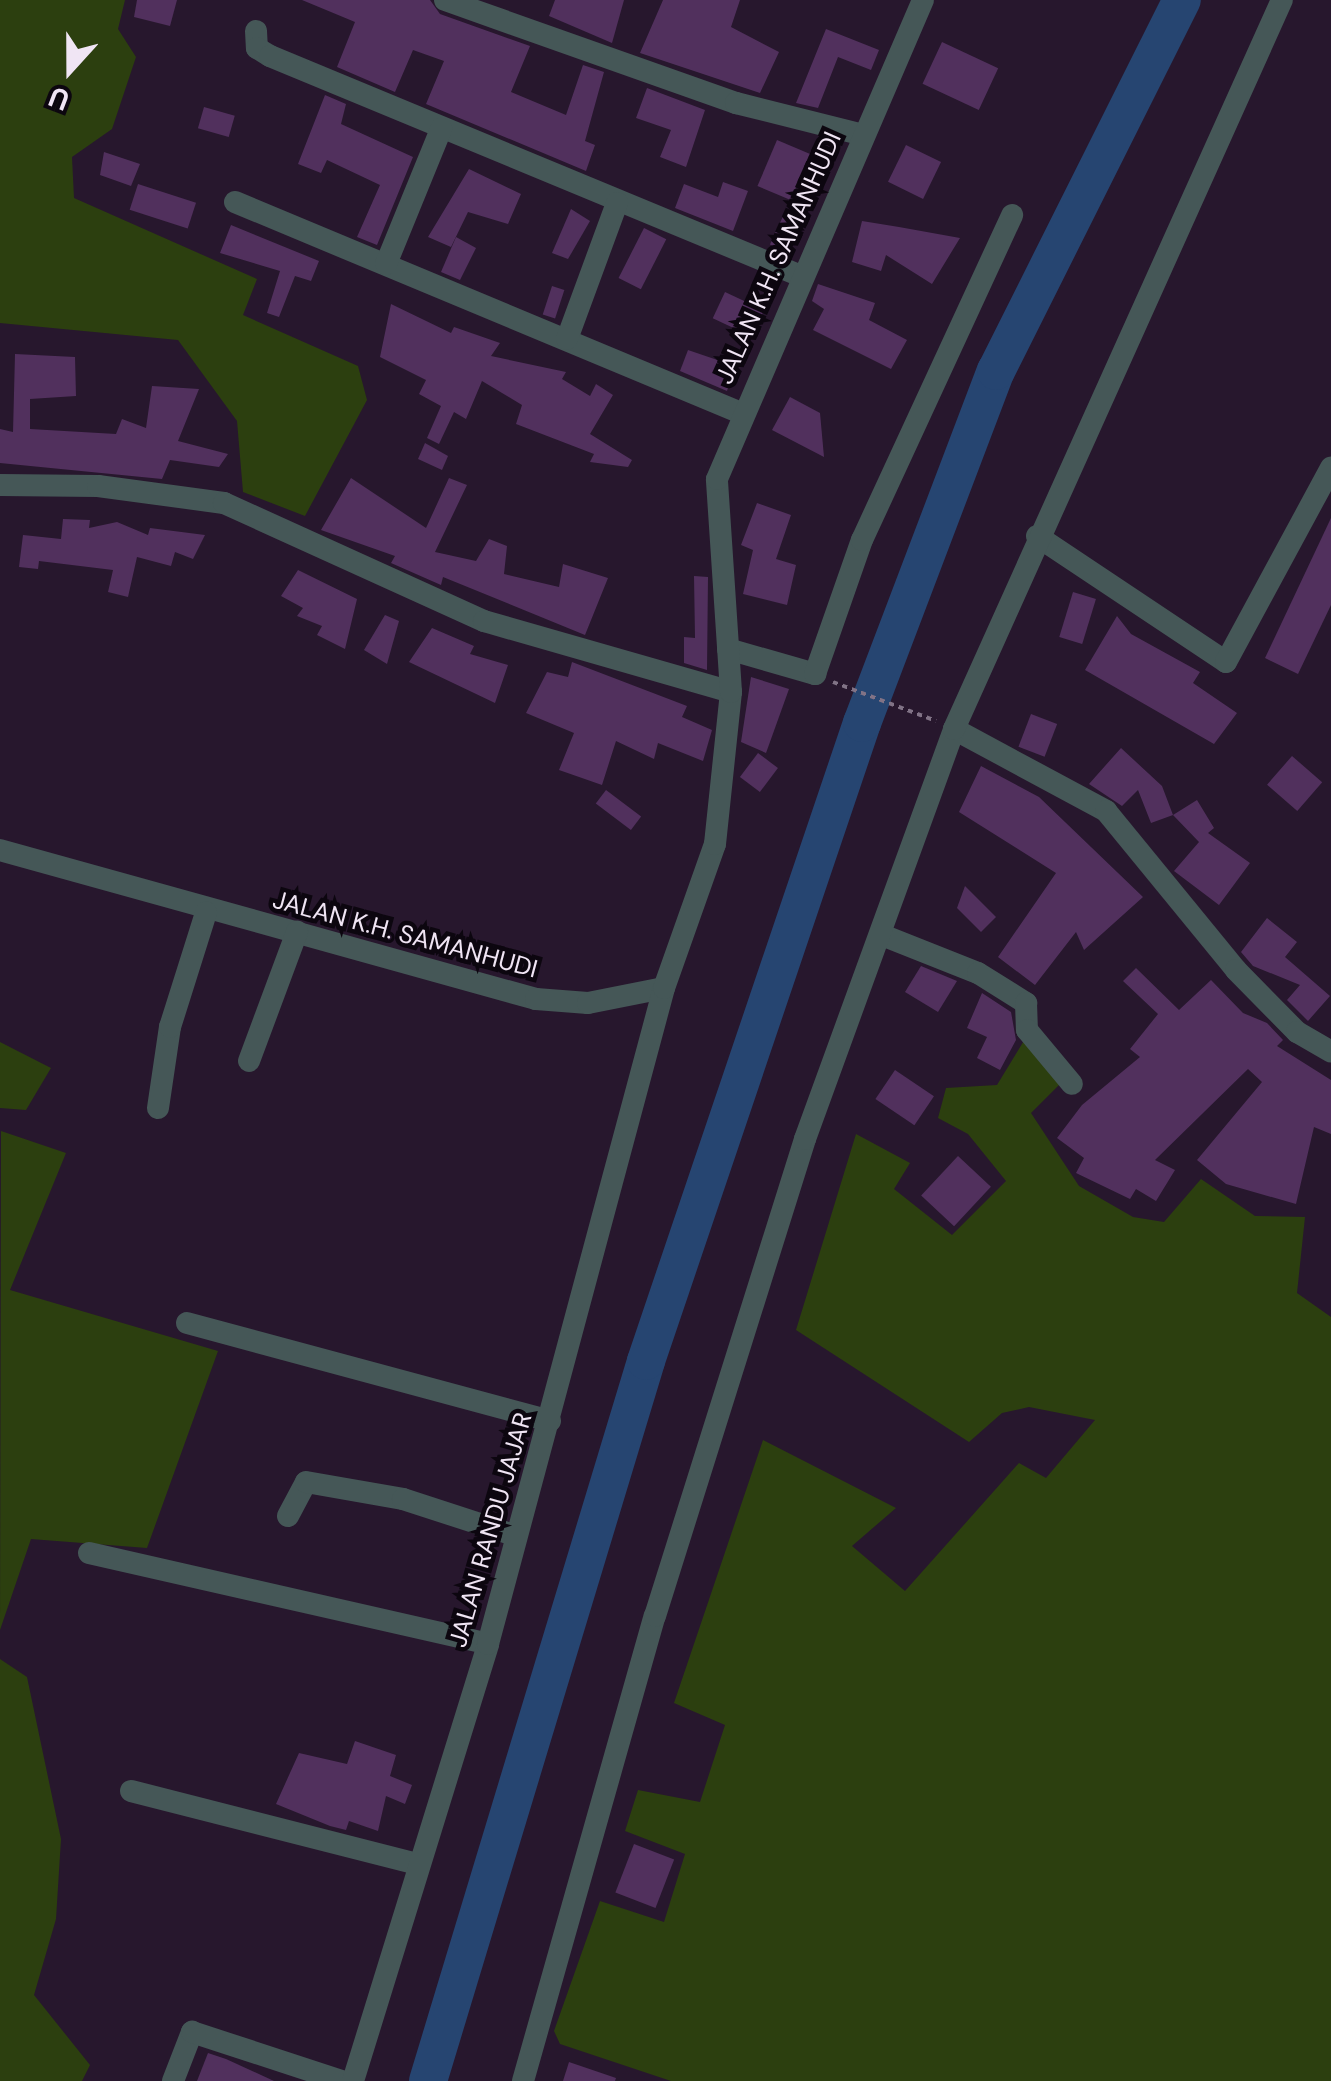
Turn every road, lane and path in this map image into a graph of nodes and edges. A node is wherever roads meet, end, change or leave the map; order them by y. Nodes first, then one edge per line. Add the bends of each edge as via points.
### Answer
1 (445, 0) edge
2 (923, 0) edge
3 (1282, 0) edge
4 (256, 31) dead end
5 (442, 129) junction
6 (863, 134) junction
7 (236, 202) dead end
8 (617, 202) junction
9 (1012, 214) dead end
10 (386, 264) junction
11 (801, 276) junction
12 (567, 340) junction
13 (741, 412) junction
14 (1331, 468) edge
15 (0, 486) edge
16 (1037, 536) junction
17 (728, 649) junction
18 (824, 678) dead end
19 (731, 692) junction
20 (928, 717) dead end
21 (954, 729) junction
22 (0, 850) edge
23 (206, 913) junction
24 (297, 932) junction
25 (901, 940) junction
26 (664, 988) junction
27 (1331, 1052) edge
28 (248, 1061) dead end
29 (1072, 1084) dead end
30 (158, 1108) dead end
31 (188, 1324) dead end
32 (532, 1417) junction
33 (288, 1516) dead end
34 (500, 1531) junction
35 (89, 1553) dead end
36 (469, 1639) junction
37 (131, 1791) dead end
38 (402, 1860) junction
39 (338, 2079) edge
40 (173, 2081) edge
41 (524, 2081) edge

1 - 6 street via 736,103
2 - 6 street, JALAN K.H. SAMANHUDI
3 - 16 street
4 - 5 street via 261,52
5 - 8 street
5 - 10 street
6 - 11 street, JALAN K.H. SAMANHUDI
7 - 10 street
8 - 11 street
8 - 12 street
9 - 17 street via 862,540 815,674
10 - 12 street
11 - 13 street, JALAN K.H. SAMANHUDI
12 - 13 street
13 - 17 street, JALAN K.H. SAMANHUDI via 714,495
14 - 16 street via 1226,662 1214,661
15 - 19 street via 98,486 224,504 484,621
16 - 21 street
17 - 19 street, JALAN K.H. SAMANHUDI
18 - 20 path
19 - 26 street, JALAN K.H. SAMANHUDI via 715,844
21 - 25 street
21 - 27 street via 1106,811 1236,970 1297,1032
22 - 23 street, JALAN K.H. SAMANHUDI
23 - 24 street, JALAN K.H. SAMANHUDI
23 - 30 street via 170,1026
24 - 26 street, JALAN K.H. SAMANHUDI via 560,1003
24 - 28 street
25 - 29 street via 1030,1007 1027,1030
25 - 41 street via 804,1139 655,1616
26 - 32 street, JALAN RANDU JAJAR
31 - 32 street
32 - 34 street, JALAN RANDU JAJAR
33 - 34 street via 303,1482 403,1498
34 - 36 street, JALAN RANDU JAJAR
35 - 36 street
36 - 38 street, JALAN RANDU JAJAR
37 - 38 street
38 - 39 street, JALAN RANDU JAJAR
39 - 40 street via 192,2032

